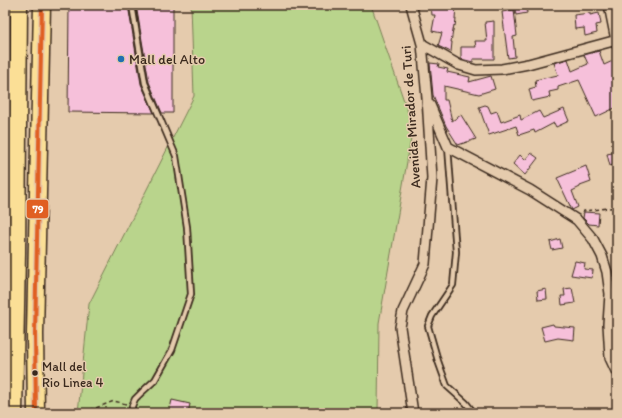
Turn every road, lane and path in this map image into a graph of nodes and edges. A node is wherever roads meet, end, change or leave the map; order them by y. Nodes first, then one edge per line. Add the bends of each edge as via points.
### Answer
1 (42, 5) edge
2 (132, 5) edge
3 (411, 5) edge
4 (609, 5) edge
5 (10, 6) edge
6 (617, 42) edge
7 (422, 44) junction
8 (427, 98) junction
9 (448, 147) junction
10 (617, 207) edge
11 (577, 220) junction
12 (16, 292) junction
13 (5, 342) edge
14 (617, 373) edge
15 (132, 406) junction
16 (14, 413) edge
17 (36, 413) edge
18 (82, 413) edge
19 (132, 413) edge
20 (413, 413) edge
21 (474, 413) edge

1 - 17 highway
2 - 15 lane via 145,83 176,156 187,227 191,294 172,350 154,380
3 - 7 street, Avenida Mirador de Turi
4 - 6 street
5 - 12 highway
6 - 7 street via 528,64 476,70 459,65
7 - 8 street, Avenida Mirador de Turi
8 - 9 street
8 - 20 street, Avenida Mirador de Turi via 432,178 425,264 402,311 400,327
9 - 11 street via 530,190
9 - 21 lane via 456,252 453,285 428,326 447,386
10 - 11 path via 584,211
11 - 14 street via 593,239 607,272 610,294 610,358
12 - 13 highway via 9,336
12 - 16 highway
15 - 18 path via 114,401
15 - 19 lane

